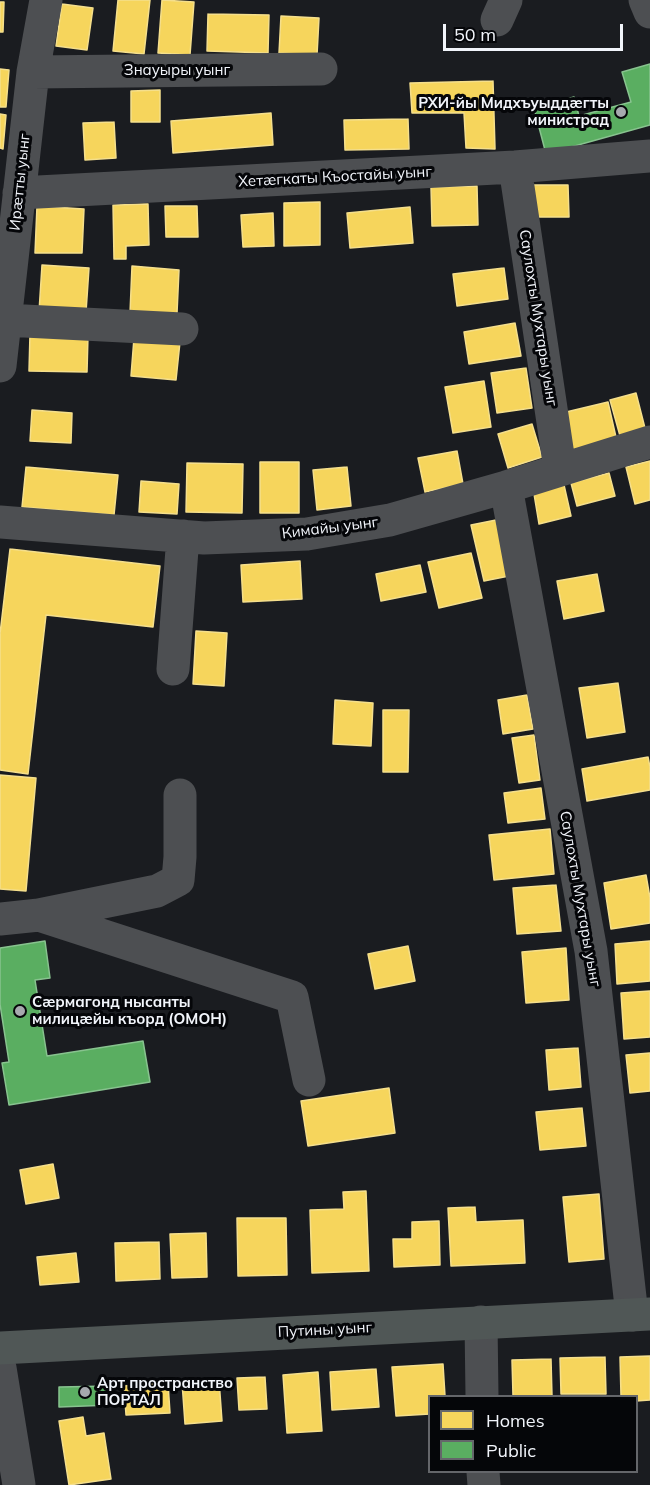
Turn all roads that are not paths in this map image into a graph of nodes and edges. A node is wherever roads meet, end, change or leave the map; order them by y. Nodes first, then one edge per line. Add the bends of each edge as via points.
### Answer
1 (46, 0) edge
2 (645, 0) edge
3 (650, 12) edge
4 (321, 69) dead end
5 (33, 72) junction
6 (650, 156) edge
7 (515, 167) junction
8 (19, 193) junction
9 (5, 320) junction
10 (182, 329) dead end
11 (0, 366) edge
12 (650, 442) edge
13 (560, 469) junction
14 (506, 487) junction
15 (0, 522) edge
16 (183, 536) junction
17 (173, 669) dead end
18 (180, 795) dead end
19 (39, 915) junction
20 (0, 919) edge
21 (309, 1080) dead end
22 (641, 1314) edge
23 (481, 1322) junction
24 (0, 1348) edge
25 (0, 1368) edge
26 (482, 1395) edge
27 (19, 1485) edge

1 - 5 street, Ирæтты уынг
2 - 3 street
4 - 5 street, Знауыры уынг
5 - 8 street, Ирæтты уынг
6 - 7 street, Хетæгкаты Къостайы уынг
7 - 8 street, Хетæгкаты Къостайы уынг
7 - 13 street, Саулохты Мухтары уынг
8 - 9 street, Ирæтты уынг
9 - 10 street
9 - 11 street, Ирæтты уынг
12 - 13 street, Кимайы уынг
13 - 14 street, Кимайы уынг
14 - 16 street, Кимайы уынг via 390,520 307,534
14 - 22 street, Саулохты Мухтары уынг via 591,951
15 - 16 street, Кимайы уынг
16 - 17 street
18 - 19 street via 178,880 157,891
19 - 20 street
19 - 21 street via 292,997
22 - 23 main road, Путины уынг
23 - 24 main road, Путины уынг
23 - 26 street
25 - 27 street

